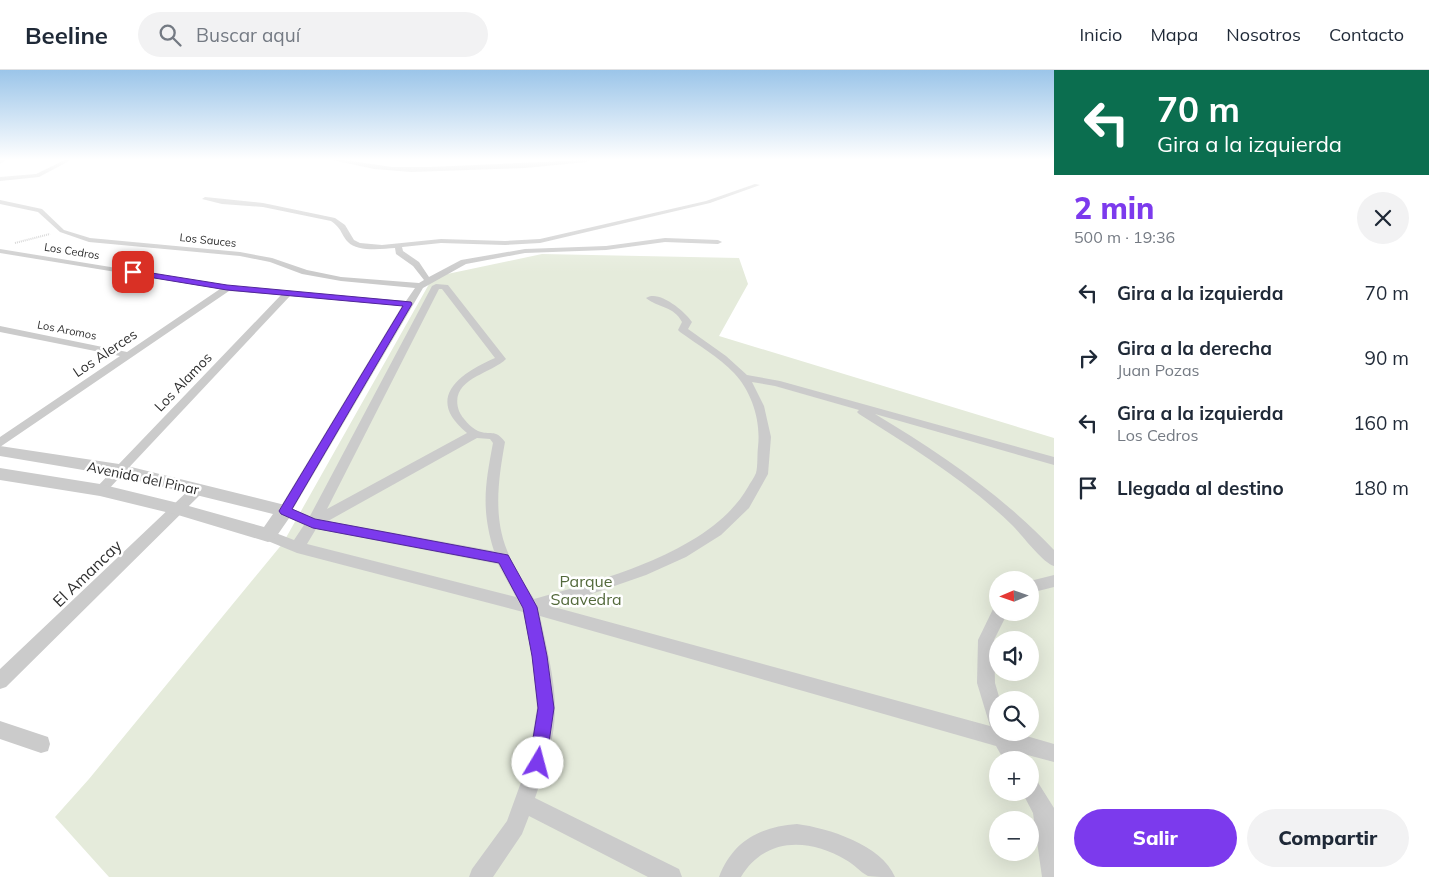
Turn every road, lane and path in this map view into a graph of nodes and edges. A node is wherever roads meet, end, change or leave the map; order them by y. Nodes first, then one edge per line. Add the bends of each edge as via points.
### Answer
1 (720, 198) edge
2 (205, 199) dead end
3 (0, 202) edge
4 (62, 231) junction
5 (718, 242) dead end
6 (9, 245) dead end
7 (398, 246) junction
8 (0, 251) edge
9 (424, 284) junction
10 (227, 288) junction
11 (287, 294) junction
12 (650, 298) dead end
13 (408, 304) junction
14 (0, 329) edge
15 (129, 355) junction
16 (742, 377) junction
17 (848, 403) junction
18 (475, 434) junction
19 (0, 443) edge
20 (0, 451) edge
21 (1054, 461) edge
22 (119, 470) junction
23 (0, 474) edge
24 (100, 490) junction
25 (197, 490) junction
26 (178, 509) junction
27 (285, 511) junction
28 (313, 523) junction
29 (268, 535) junction
30 (297, 547) junction
31 (503, 558) junction
32 (1054, 560) edge
33 (1054, 581) edge
34 (1039, 585) edge
35 (530, 607) junction
36 (996, 621) edge
37 (0, 681) edge
38 (989, 693) edge
39 (989, 728) edge
40 (0, 730) edge
41 (1025, 741) edge
42 (41, 744) dead end
43 (1054, 753) edge
44 (1038, 801) edge
45 (524, 803) junction
46 (1048, 817) edge
47 (480, 877) edge
48 (670, 877) edge
49 (730, 877) edge
50 (884, 877) edge
51 (1053, 877) edge

1 - 7 street via 540,241 505,244 441,241
2 - 7 street via 263,205 333,219 358,245
3 - 4 street, Los Sauces via 40,210
4 - 6 path
4 - 9 street, Los Sauces via 98,241 272,260 305,272 340,279
5 - 9 street via 665,240 606,248 525,251 464,262
7 - 9 street via 398,252 416,264
8 - 10 street, Los Cedros
9 - 13 street
10 - 11 street, Los Cedros
10 - 15 street, Los Alerces
11 - 13 street, Los Cedros
11 - 22 street, Los Alamos
12 - 16 street via 675,306 687,322 683,330
13 - 27 street
14 - 15 street, Los Aromos
15 - 19 street, Los Alerces
16 - 17 street
16 - 35 street via 754,395 763,420 767,454 758,485 743,506 713,535 662,563
17 - 21 street
17 - 32 street via 935,456 988,494 1035,537
18 - 28 street
18 - 28 street via 455,416 452,402 466,378 501,359 445,287 436,286
18 - 31 street via 493,436 499,442 491,486 493,527
20 - 22 street, Avenida del Pinar
22 - 24 street, Los Alamos
22 - 25 street, Avenida del Pinar
23 - 24 street, Avenida del Pinar
24 - 26 street, Avenida del Pinar
25 - 26 street, El Amancay
25 - 27 street, Avenida del Pinar
26 - 29 street, Avenida del Pinar
26 - 37 street, El Amancay
27 - 28 street
27 - 29 street
28 - 30 street
28 - 31 street
29 - 30 street
30 - 35 street
31 - 35 street
33 - 34 street
35 - 39 street
35 - 45 street via 546,708 538,763
36 - 38 street via 986,640
40 - 42 street
41 - 43 street
44 - 46 street
45 - 47 street via 515,827
45 - 48 street
46 - 51 street
49 - 50 street via 733,868 753,845 781,834 813,835 848,849

